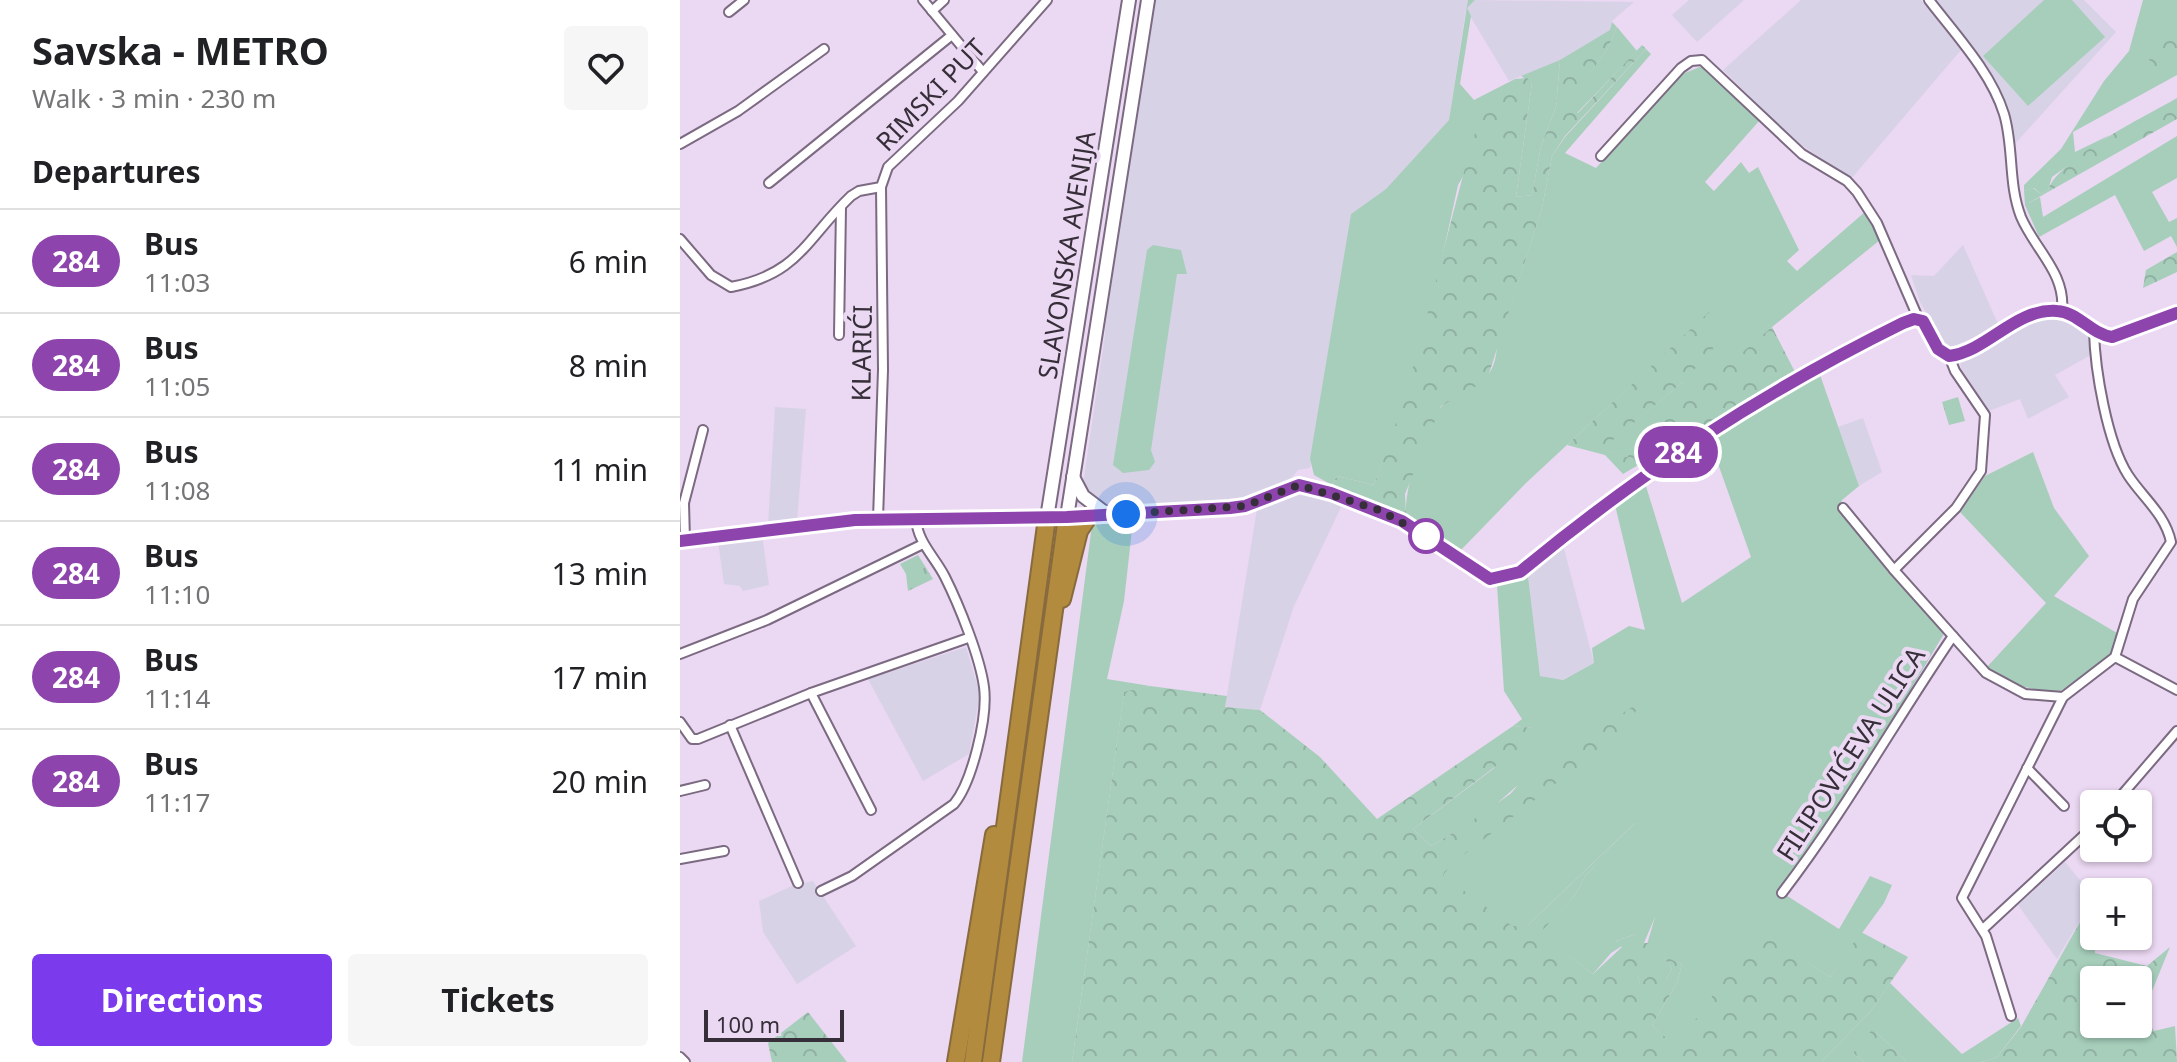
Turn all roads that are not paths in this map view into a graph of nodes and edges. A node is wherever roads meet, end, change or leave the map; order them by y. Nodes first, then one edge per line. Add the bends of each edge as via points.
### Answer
1 (744, 0) edge
2 (923, 0) edge
3 (944, 0) edge
4 (1047, 0) edge
5 (1129, 0) edge
6 (1148, 0) edge
7 (1929, 0) edge
8 (932, 11) junction
9 (729, 12) dead end
10 (952, 35) junction
11 (824, 49) dead end
12 (983, 72) junction
13 (680, 144) edge
14 (1601, 156) dead end
15 (769, 183) dead end
16 (881, 187) junction
17 (841, 206) junction
18 (680, 239) edge
19 (2062, 311) junction
20 (2177, 313) edge
21 (1919, 320) junction
22 (2094, 331) junction
23 (839, 335) dead end
24 (1949, 356) junction
25 (703, 430) dead end
26 (1073, 476) junction
27 (1843, 508) dead end
28 (1108, 515) junction
29 (1089, 516) junction
30 (1067, 517) junction
31 (916, 518) junction
32 (1047, 518) junction
33 (878, 519) junction
34 (682, 540) edge
35 (2174, 543) edge
36 (923, 544) junction
37 (1894, 570) junction
38 (1053, 614) junction
39 (1953, 636) junction
40 (968, 638) junction
41 (680, 654) edge
42 (2115, 657) junction
43 (2177, 690) edge
44 (811, 693) junction
45 (2063, 697) junction
46 (680, 722) edge
47 (730, 725) junction
48 (2177, 731) edge
49 (2027, 768) junction
50 (705, 785) dead end
51 (1010, 789) junction
52 (2126, 790) edge
53 (680, 791) edge
54 (2064, 806) dead end
55 (871, 810) dead end
56 (2080, 839) edge
57 (724, 851) dead end
58 (680, 859) edge
59 (798, 883) dead end
60 (821, 891) dead end
61 (1782, 893) dead end
62 (1983, 929) junction
63 (2011, 1016) dead end
64 (680, 1057) edge
65 (685, 1062) edge
66 (956, 1062) edge
67 (973, 1062) edge
68 (991, 1062) edge

1 - 9 street
2 - 8 street
3 - 8 street
4 - 12 street, RIMSKI PUT
5 - 32 street, SLAVONSKA AVENIJA
6 - 26 street, SLAVONSKA AVENIJA
7 - 19 street via 2003,112 2018,211 2059,280
8 - 10 street
10 - 12 street
10 - 15 street
11 - 13 street via 738,111
12 - 16 street, RIMSKI PUT via 888,167
14 - 21 street via 1681,68 1702,60 1802,154 1857,192 1877,223
16 - 17 street, RIMSKI PUT via 859,191
16 - 33 street, KLARIĆI
17 - 18 street, RIMSKI PUT via 786,268 761,281 731,287 711,275
17 - 23 street
19 - 22 street
19 - 24 street via 2022,319
20 - 22 street via 2125,335
21 - 24 street
21 - 28 street via 1812,368 1646,472 1520,572 1505,578 1490,579 1474,571 1379,510 1299,485 1245,506
22 - 35 street via 2098,372 2122,463
24 - 37 street via 1985,415 1981,471 1956,508
25 - 34 street via 684,503
26 - 28 street via 1083,496
26 - 30 street, SLAVONSKA AVENIJA
27 - 37 street, FILIPOVIĆEVA ULICA
28 - 29 street
29 - 30 street
29 - 38 highway via 1081,526 1067,586
30 - 32 street
30 - 38 highway
31 - 32 street
31 - 33 street
31 - 36 street
32 - 51 highway
33 - 34 street
35 - 42 street via 2133,599
36 - 40 street via 949,585
36 - 41 street via 767,620
37 - 39 street, FILIPOVIĆEVA ULICA
38 - 68 highway
39 - 45 street, FILIPOVIĆEVA ULICA via 2004,686 2042,698
39 - 61 street, FILIPOVIĆEVA ULICA via 1829,832
40 - 44 street
40 - 60 street via 984,699 960,797 877,859
42 - 43 street
42 - 45 street
44 - 47 street
44 - 55 street
45 - 49 street
46 - 47 street via 692,739
47 - 59 street
48 - 52 street
49 - 54 street
49 - 62 street via 1962,898
50 - 53 street
51 - 66 highway via 999,808
51 - 67 highway
56 - 62 street
57 - 58 street
62 - 63 street
64 - 65 street

